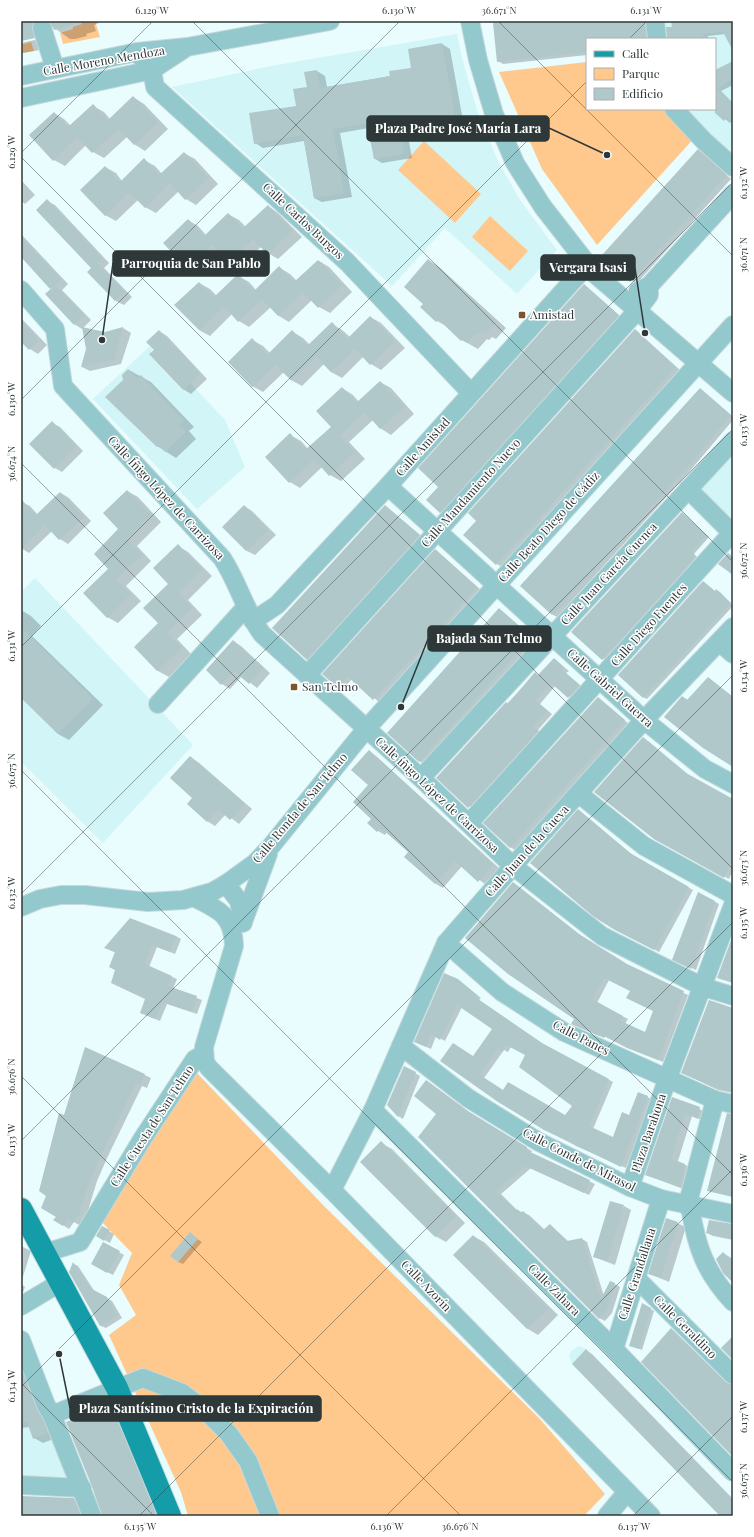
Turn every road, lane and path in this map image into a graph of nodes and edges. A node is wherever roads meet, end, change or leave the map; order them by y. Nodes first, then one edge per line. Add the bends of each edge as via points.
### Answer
1 (330, 21) edge
2 (470, 21) edge
3 (655, 21) edge
4 (42, 28) dead end
5 (656, 38) edge
6 (186, 47) junction
7 (137, 52) junction
8 (55, 68) junction
9 (152, 70) junction
10 (21, 76) edge
11 (21, 98) edge
12 (675, 110) edge
13 (733, 167) edge
14 (733, 194) edge
15 (587, 265) junction
16 (21, 290) edge
17 (631, 306) junction
18 (733, 325) edge
19 (698, 364) junction
20 (471, 393) junction
21 (733, 394) edge
22 (733, 441) edge
23 (388, 486) junction
24 (688, 489) junction
25 (438, 530) junction
26 (732, 534) edge
27 (497, 585) junction
28 (249, 614) junction
29 (733, 627) edge
30 (551, 635) junction
31 (719, 642) junction
32 (733, 654) edge
33 (307, 675) junction
34 (600, 679) junction
35 (158, 704) dead end
36 (644, 720) junction
37 (366, 729) junction
38 (421, 778) junction
39 (733, 784) edge
40 (579, 794) junction
41 (469, 823) junction
42 (272, 844) junction
43 (513, 866) junction
44 (226, 884) junction
45 (733, 895) edge
46 (195, 898) junction
47 (733, 905) edge
48 (21, 907) edge
49 (225, 915) junction
50 (243, 922) junction
51 (446, 943) junction
52 (234, 946) junction
53 (703, 987) junction
54 (733, 996) edge
55 (401, 1046) junction
56 (204, 1054) junction
57 (667, 1080) junction
58 (715, 1100) junction
59 (733, 1104) edge
60 (373, 1110) junction
61 (630, 1187) junction
62 (332, 1190) junction
63 (661, 1200) junction
64 (689, 1206) junction
65 (22, 1214) edge
66 (733, 1214) edge
67 (45, 1253) junction
68 (636, 1278) junction
69 (61, 1282) junction
70 (733, 1302) edge
71 (21, 1306) edge
72 (21, 1340) edge
73 (614, 1349) junction
74 (24, 1358) edge
75 (733, 1375) edge
76 (117, 1388) junction
77 (52, 1415) junction
78 (733, 1472) edge
79 (21, 1485) edge
80 (82, 1488) junction
81 (627, 1492) junction
82 (614, 1513) edge
83 (92, 1516) edge
84 (170, 1516) edge
85 (270, 1516) edge
86 (651, 1516) edge

1 - 6 street, Calle Moreno Mendoza
2 - 15 street via 487,93 515,164 543,207
3 - 5 street
4 - 8 street
6 - 7 street, Calle Moreno Mendoza
6 - 9 street, Calle Moreno Mendoza
7 - 8 street, Calle Moreno Mendoza
7 - 9 street, Calle Carlos Burgos
8 - 10 street, Calle Moreno Mendoza
9 - 11 street, Calle Moreno Mendoza
9 - 20 street, Calle Carlos Burgos via 155,86 322,238
12 - 13 street
14 - 17 street, Calle Mandamiento Nuevo via 649,286 631,295
15 - 17 street
15 - 20 street, Calle Amistad
16 - 28 street, Calle Íñigo López de Carrizosa via 55,329 63,386 222,558
17 - 19 street
17 - 25 street, Calle Mandamiento Nuevo
18 - 19 street, Calle Beato Diego de Cádiz
19 - 21 street
19 - 27 street, Calle Beato Diego de Cádiz
20 - 23 street, Calle Amistad
22 - 24 street, Calle Juan García Cuenca
23 - 25 street, Calle Gabriel Guerra
23 - 28 street, Calle Amistad via 277,605
24 - 26 street
24 - 30 street, Calle Juan García Cuenca
25 - 27 street, Calle Gabriel Guerra
25 - 33 street, Calle Mandamiento Nuevo
26 - 34 street, Calle Diego Fuentes
27 - 30 street, Calle Gabriel Guerra
27 - 37 street, Calle Beato Diego de Cádiz
28 - 33 street, Calle Íñigo López de Carrizosa via 262,634
28 - 35 street
29 - 31 street, Calle Juan de la Cueva
30 - 34 street, Calle Gabriel Guerra
30 - 38 street, Calle Juan García Cuenca
31 - 32 street
31 - 36 street, Calle Juan de la Cueva
33 - 37 street, Calle Íñigo López de Carrizosa
34 - 36 street, Calle Gabriel Guerra
34 - 41 street, Calle Diego Fuentes
36 - 39 street, Calle Gabriel Guerra via 705,768
36 - 40 street, Calle Juan de la Cueva
37 - 38 street, Calle íñigo López de Carrizosa
37 - 42 street, Calle Ronda de San Telmo
38 - 41 street, Calle íñigo López de Carrizosa
40 - 43 street, Calle Juan de la Cueva
40 - 45 street via 644,846
41 - 43 street, Calle íñigo López de Carrizosa
42 - 44 street, Calle Ronda de San Telmo via 255,863
42 - 50 street
43 - 51 street, Calle Juan de la Cueva
43 - 53 street, Calle íñigo López de Carrizosa via 602,936
44 - 46 street, Calle Ronda de San Telmo
44 - 49 street
44 - 50 street via 239,901
46 - 48 street, Calle Ronda de San Telmo via 168,902 61,895 40,899
46 - 49 street via 215,907
47 - 53 street, Plaza Barahona
49 - 52 street, Calle Cuesta de San Telmo via 234,934
50 - 52 street
51 - 55 street, Calle Juan de la Cueva
51 - 57 street, Calle Panes via 502,992 564,1032
52 - 56 street, Calle Cuesta de San Telmo
53 - 54 street, Calle íñigo López de Carrizosa
53 - 57 street, Plaza Barahona
55 - 60 street, Calle Juan de la Cueva
55 - 61 street, Calle Conde de Mirasol via 468,1098 539,1142
56 - 62 street, Calle Azorín via 209,1068
56 - 67 street, Calle Cuesta de San Telmo via 195,1059 80,1242
57 - 58 street, Calle Panes
57 - 61 street, Plaza Barahona
58 - 59 street, Calle Panes
58 - 64 street
60 - 62 street, Calle Juan de la Cueva
60 - 73 street, Calle Zahara
61 - 63 street, Calle Conde de Mirasol
62 - 81 street, Calle Azorín
63 - 64 street, Calle Conde de Mirasol
63 - 68 street, Calle Grandallana
64 - 66 street, Calle Conde de Mirasol
64 - 70 street via 700,1254 717,1285
65 - 67 main road
67 - 69 main road
68 - 73 street, Calle Grandallana
68 - 75 street, Calle Geraldino
69 - 71 street
69 - 76 main road
72 - 74 street
73 - 78 street, Calle Zahara
74 - 77 street
76 - 77 street
76 - 84 main road
76 - 85 street via 143,1378 182,1393 207,1412 229,1434 248,1461
77 - 80 street
79 - 80 street
80 - 83 street
81 - 82 street
81 - 86 street, Calle Azorín

